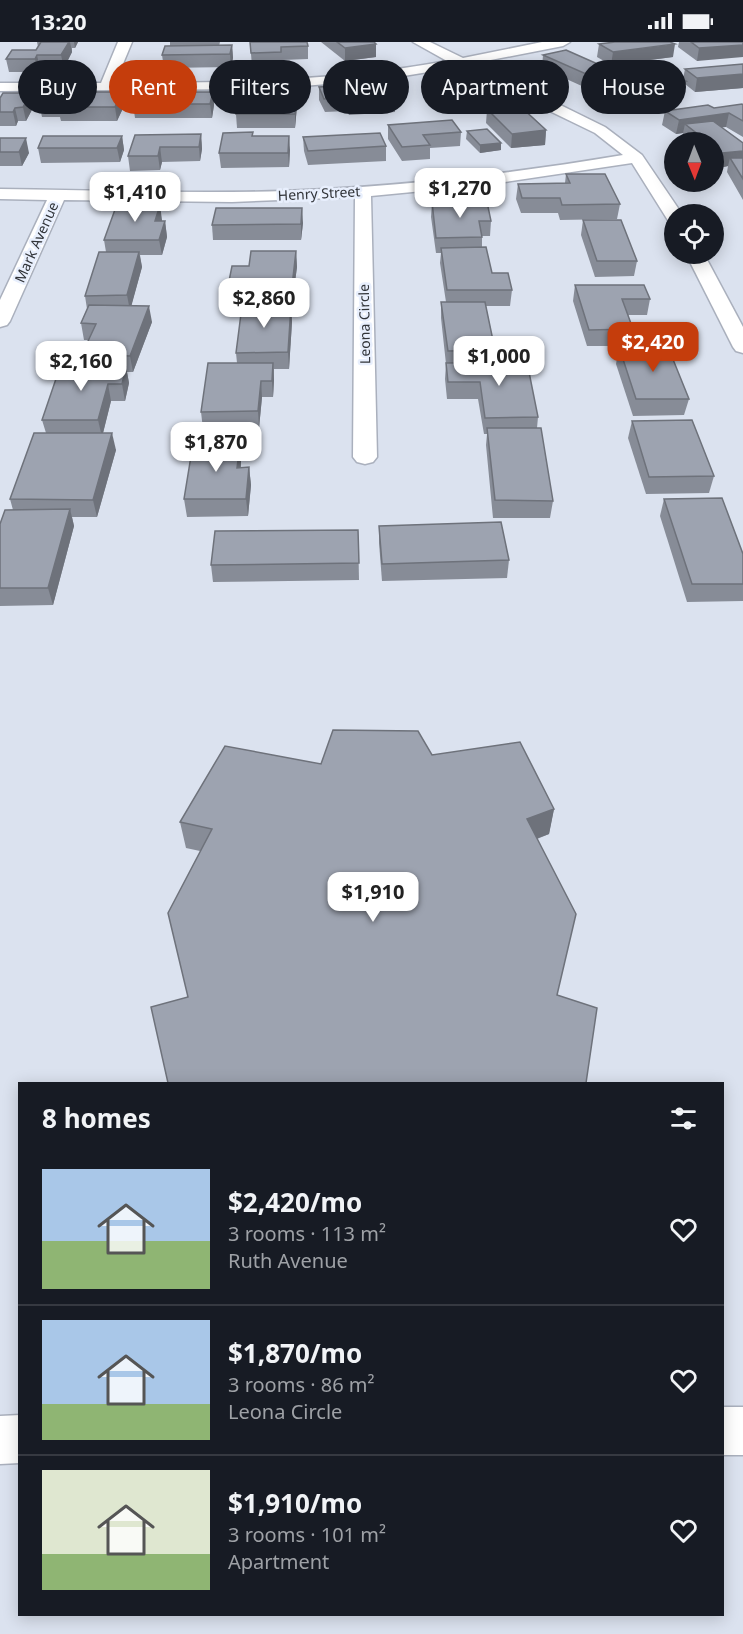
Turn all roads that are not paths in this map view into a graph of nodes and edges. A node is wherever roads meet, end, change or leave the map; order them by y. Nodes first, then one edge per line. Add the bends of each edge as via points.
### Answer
1 (125, 42) edge
2 (420, 42) edge
3 (563, 42) edge
4 (457, 60) edge
5 (477, 60) edge
6 (421, 69) edge
7 (107, 86) junction
8 (0, 87) edge
9 (567, 114) edge
10 (636, 158) junction
11 (363, 191) junction
12 (0, 194) edge
13 (58, 195) junction
14 (667, 204) edge
15 (700, 264) edge
16 (0, 321) edge
17 (743, 347) edge
18 (366, 457) dead end
19 (724, 1431) edge
20 (743, 1431) edge
21 (18, 1439) edge
22 (0, 1440) edge

1 - 7 street
2 - 4 street
3 - 5 street
6 - 7 street via 300,83
7 - 8 street
9 - 10 street via 600,130
10 - 11 street, Henry Street via 549,174
10 - 14 street
11 - 13 street, Henry Street via 234,196
11 - 18 street, Leona Circle
12 - 13 street, Henry Street
13 - 16 street, Mark Avenue
15 - 17 street
19 - 20 street
21 - 22 street

